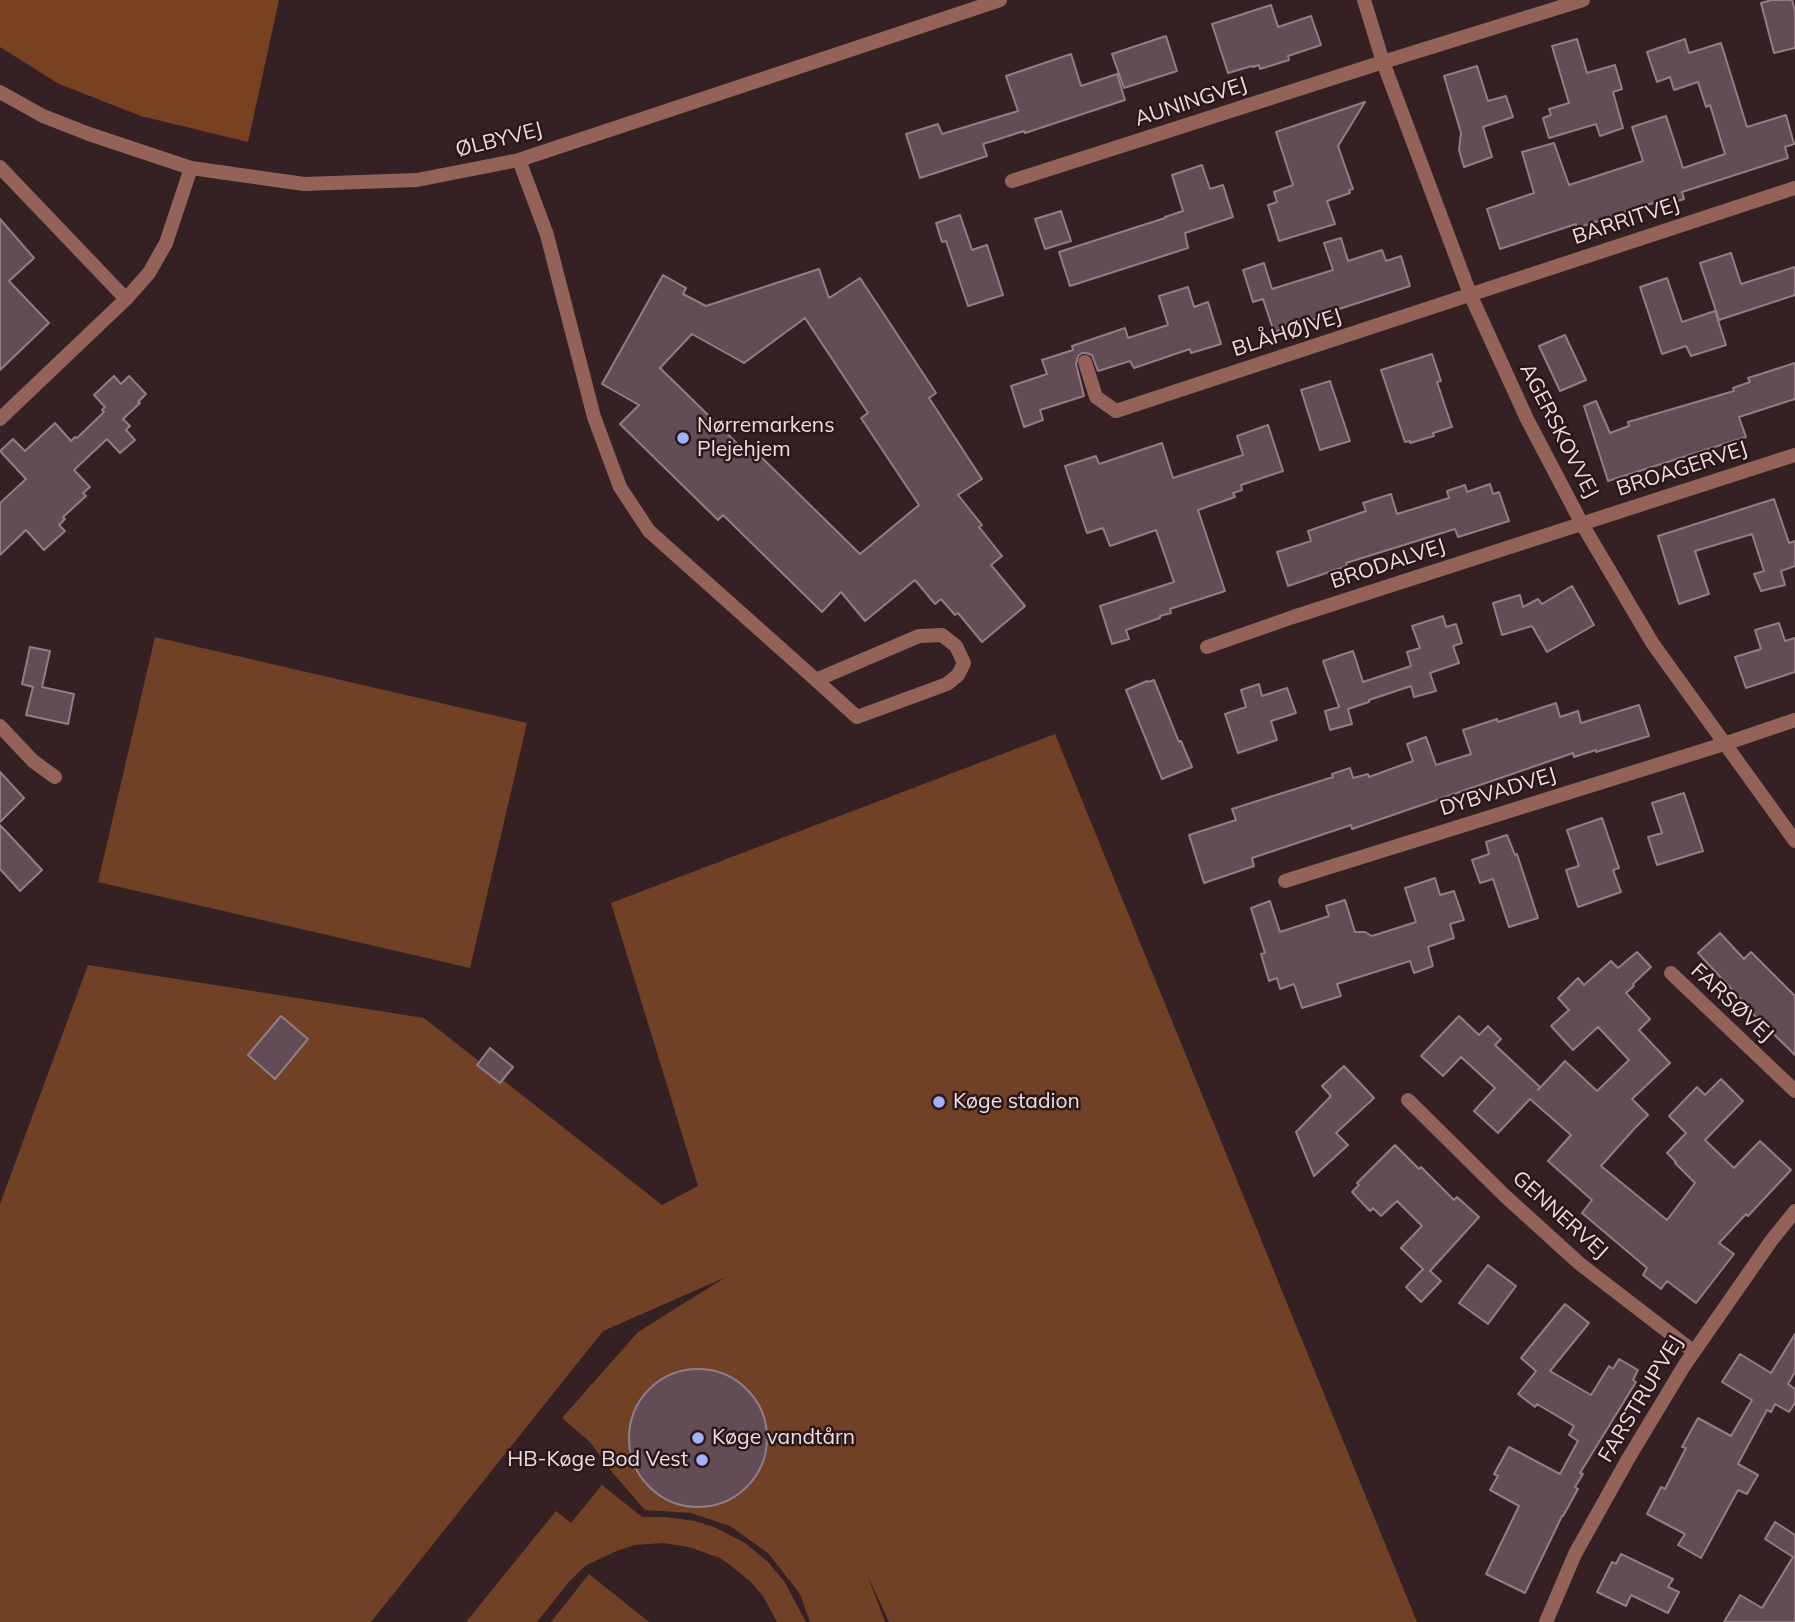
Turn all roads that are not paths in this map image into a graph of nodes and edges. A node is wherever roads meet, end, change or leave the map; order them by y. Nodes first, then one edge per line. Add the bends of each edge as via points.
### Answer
1 (1000, 0) edge
2 (1364, 0) edge
3 (1583, 0) edge
4 (1383, 62) junction
5 (0, 92) edge
6 (519, 160) junction
7 (0, 167) edge
8 (191, 168) junction
9 (1012, 181) dead end
10 (1795, 188) edge
11 (1470, 295) junction
12 (126, 299) junction
13 (1085, 362) dead end
14 (0, 419) edge
15 (1795, 455) edge
16 (1581, 524) junction
17 (1207, 647) dead end
18 (816, 680) junction
19 (1795, 720) edge
20 (0, 726) edge
21 (1724, 744) junction
22 (55, 777) dead end
23 (1795, 841) edge
24 (1284, 881) dead end
25 (1671, 973) dead end
26 (1795, 1091) edge
27 (1408, 1100) dead end
28 (1795, 1211) edge
29 (1693, 1351) junction
30 (1546, 1622) edge

1 - 6 street, ØLBYVEJ
2 - 4 street, AGERSKOVVEJ
3 - 4 street, AUNINGVEJ
4 - 9 street, AUNINGVEJ
4 - 11 street, AGERSKOVVEJ
5 - 8 street, ØLBYVEJ via 77,130
6 - 8 street, ØLBYVEJ via 417,180 304,184
6 - 18 street via 547,236 594,417 620,487 649,531
7 - 12 street
8 - 12 street via 166,243
10 - 11 street, BARRITVEJ
11 - 13 street, BLÅHØJVEJ via 1116,411 1096,397
11 - 16 street, AGERSKOVVEJ
12 - 14 street
15 - 16 street, BROAGERVEJ
16 - 17 street, BRODALVEJ
16 - 21 street, AGERSKOVVEJ via 1653,644
18 - 18 street via 919,636 942,635 956,646 964,663 947,684 857,718
19 - 21 street, DYBVADVEJ
20 - 22 street
21 - 23 street, AGERSKOVVEJ
21 - 24 street, DYBVADVEJ
25 - 26 street, FARSØVEJ
27 - 29 street, GENNERVEJ via 1580,1264
28 - 29 street, FARSTRUPVEJ
29 - 30 street, FARSTRUPVEJ via 1575,1554

